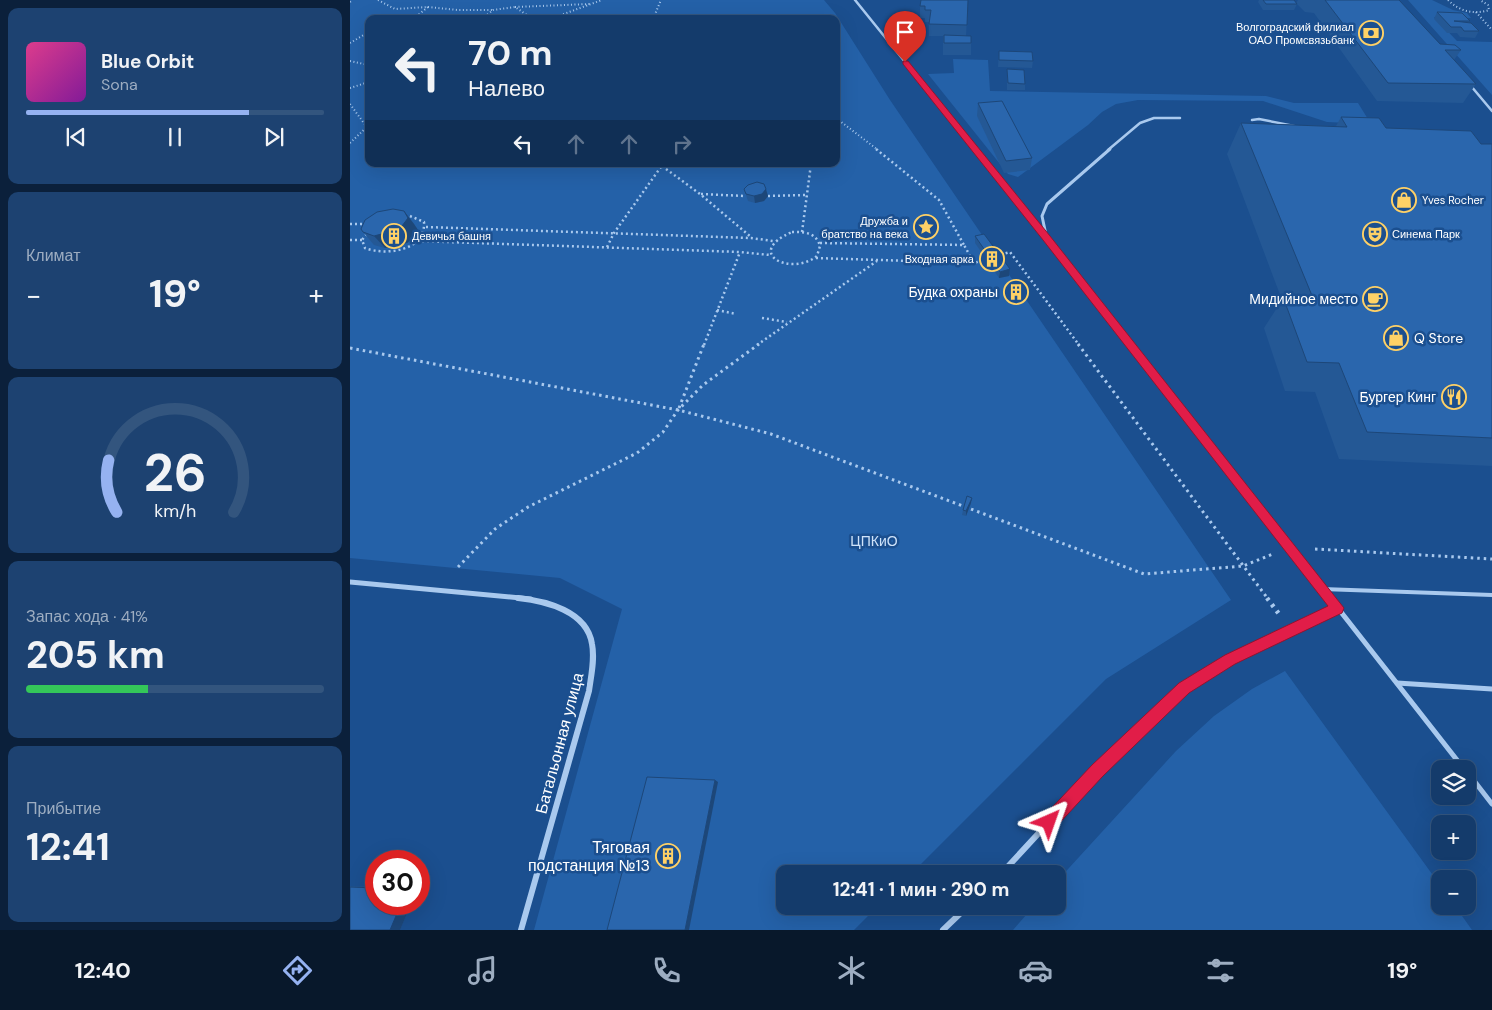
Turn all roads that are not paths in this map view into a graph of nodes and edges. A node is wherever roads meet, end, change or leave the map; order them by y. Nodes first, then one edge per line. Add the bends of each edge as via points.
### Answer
1 (855, 0) edge
2 (1466, 81) edge
3 (1492, 111) edge
4 (1180, 118) dead end
5 (1252, 120) dead end
6 (1297, 127) edge
7 (1046, 238) junction
8 (350, 582) edge
9 (1322, 589) junction
10 (1492, 594) edge
11 (1338, 608) junction
12 (1397, 684) junction
13 (1492, 689) edge
14 (1457, 760) edge
15 (1476, 783) edge
16 (1492, 804) edge
17 (1009, 865) edge
18 (958, 915) edge
19 (521, 930) edge
20 (942, 930) edge

1 - 7 lane
2 - 3 lane
4 - 7 lane via 1154,118 1140,123 1050,200 1042,208
5 - 6 lane
7 - 9 lane
8 - 19 street, Батальонная улица via 539,600 562,607 582,621 592,638 595,657 589,691
9 - 10 lane
9 - 11 lane
11 - 12 lane
11 - 17 street via 1230,660 1184,688 1098,770
12 - 13 lane
12 - 14 lane
15 - 16 lane
18 - 20 street

